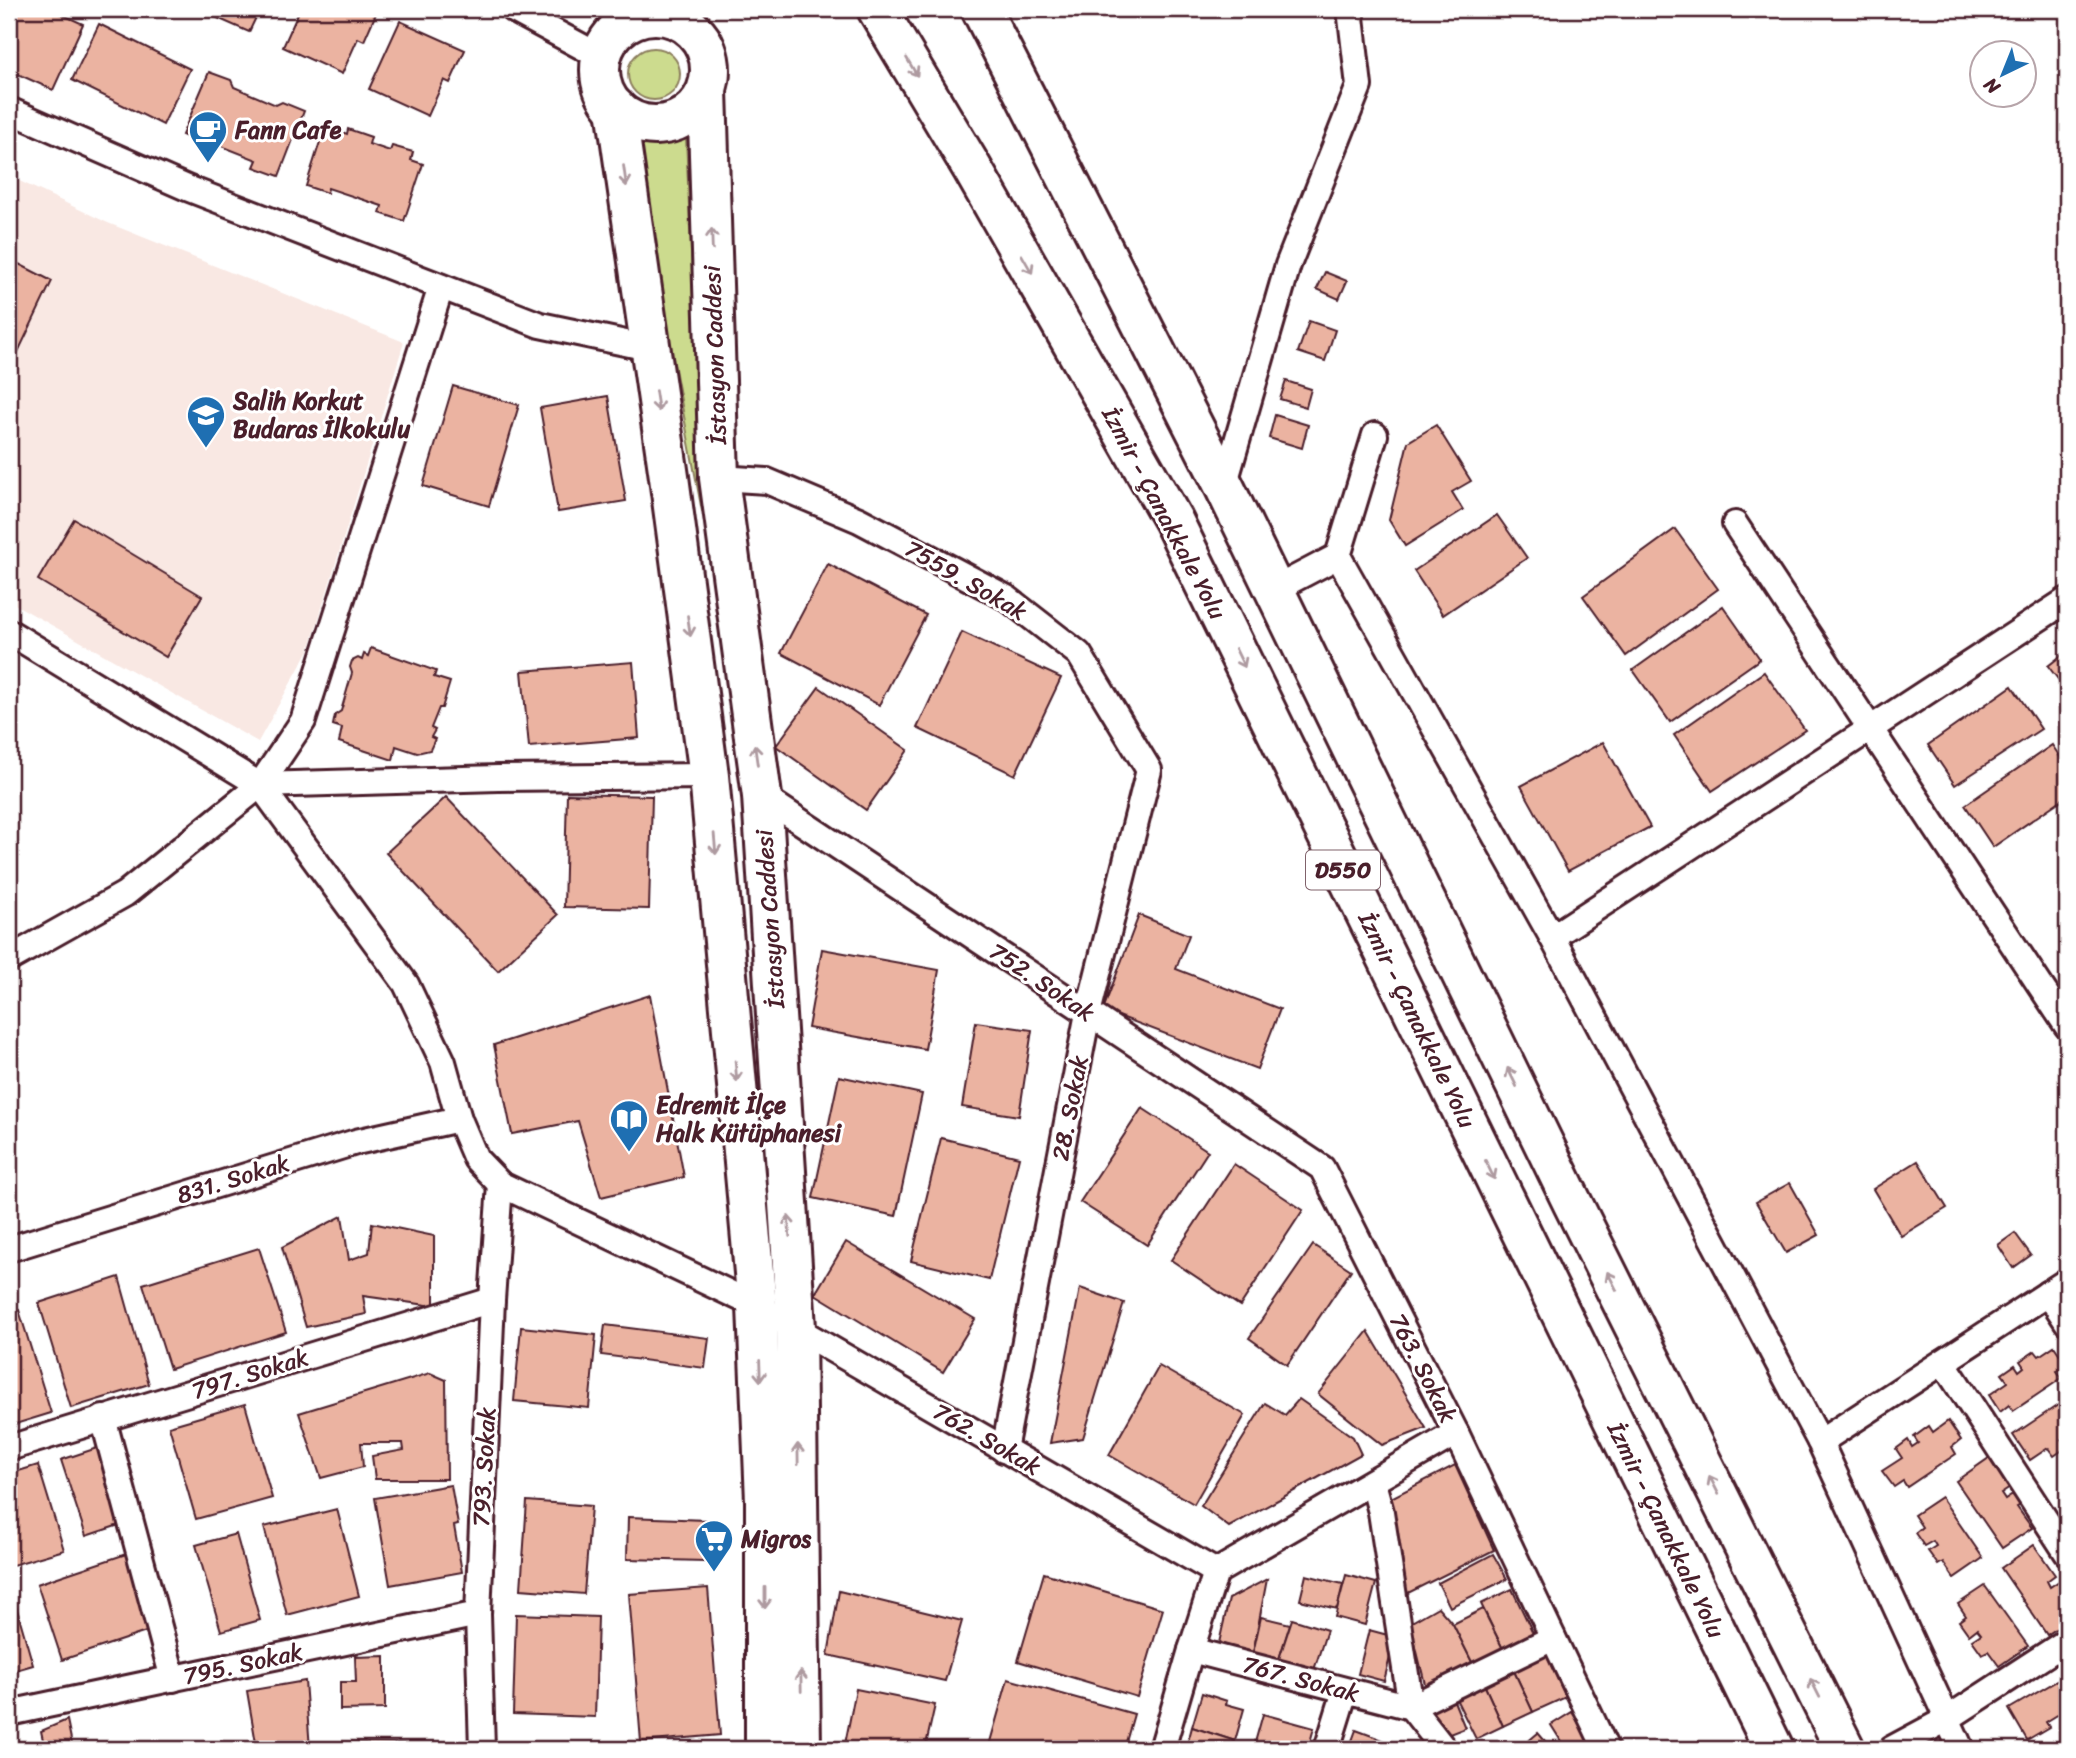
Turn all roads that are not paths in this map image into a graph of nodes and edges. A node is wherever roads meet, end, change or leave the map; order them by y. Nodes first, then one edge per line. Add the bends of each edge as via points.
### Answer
1 (512, 9) edge
2 (877, 9) edge
3 (981, 9) edge
4 (1350, 9) edge
5 (696, 23) edge
6 (603, 36) edge
7 (707, 90) junction
8 (616, 108) junction
9 (9, 110) edge
10 (441, 287) junction
11 (649, 348) junction
12 (1375, 435) dead end
13 (719, 478) junction
14 (1224, 486) junction
15 (1735, 524) dead end
16 (1338, 556) junction
17 (1275, 589) junction
18 (2067, 600) edge
19 (9, 632) edge
20 (1871, 729) junction
21 (1149, 770) joint
22 (709, 776) junction
23 (260, 785) junction
24 (762, 796) junction
25 (1552, 937) junction
26 (9, 960) edge
27 (1088, 1013) junction
28 (2067, 1026) edge
29 (459, 1119) junction
30 (1322, 1168) joint
31 (500, 1184) junction
32 (9, 1250) edge
33 (2058, 1287) edge
34 (492, 1300) junction
35 (757, 1306) junction
36 (2067, 1322) edge
37 (796, 1328) junction
38 (1943, 1362) junction
39 (103, 1418) junction
40 (1456, 1433) junction
41 (1819, 1442) junction
42 (9, 1448) edge
43 (1004, 1450) junction
44 (1373, 1483) junction
45 (2067, 1553) edge
46 (1216, 1572) junction
47 (478, 1614) junction
48 (1553, 1638) junction
49 (2067, 1641) edge
50 (1191, 1650) junction
51 (173, 1679) junction
52 (1345, 1691) junction
53 (1411, 1707) junction
54 (9, 1713) edge
55 (1947, 1719) junction
56 (482, 1749) edge
57 (765, 1749) edge
58 (802, 1749) edge
59 (1162, 1749) edge
60 (1327, 1749) edge
61 (1444, 1749) edge
62 (1606, 1749) edge
63 (1774, 1749) edge
64 (1846, 1749) edge
65 (1891, 1749) edge
66 (1961, 1749) edge

1 - 6 street
2 -> 63 main road, İzmir - Çanakkale Yolu / D550 via 1173,520
3 - 14 main road
4 - 14 street via 1359,86 1288,265
5 - 6 main road, İstasyon Caddesi via 688,25 653,14
5 - 7 main road, İstasyon Caddesi via 709,54
6 - 8 main road, İstasyon Caddesi via 600,76
7 - 8 main road via 698,106 666,124 639,122
13 -> 7 main road, İstasyon Caddesi
8 -> 11 main road, İstasyon Caddesi
9 - 10 street via 187,188
10 - 11 street via 540,325
10 - 23 street via 303,721
11 -> 22 main road, İstasyon Caddesi
12 - 16 street
13 - 21 street, 7559. Sokak via 767,481 859,520 1007,598 1079,654
24 -> 13 main road, İstasyon Caddesi
14 - 17 main road
15 - 20 street
16 - 17 street
16 - 25 street
64 -> 17 main road via 1567,1191
18 - 20 street
19 - 23 street
20 - 25 street
20 - 28 street
21 - 27 street, 28. Sokak
22 - 23 street
22 -> 35 main road, İstasyon Caddesi
23 - 26 street via 125,894
23 - 29 street via 406,984 443,1062
24 - 27 street, 752. Sokak
37 -> 24 main road, İstasyon Caddesi
25 - 41 street
27 - 30 street, 752. Sokak
27 - 43 street, 28. Sokak
29 - 31 street via 476,1159
29 - 32 street, 831. Sokak via 356,1142
30 - 40 street, 763. Sokak
31 - 34 street, 793. Sokak
31 - 35 street, 762. Sokak
33 - 36 street
33 - 38 street
34 - 39 street, 797. Sokak
34 - 47 street, 793. Sokak
35 - 37 street, 762. Sokak
35 -> 57 main road, İstasyon Caddesi via 765,1501
37 - 43 street, 762. Sokak
58 -> 37 main road, İstasyon Caddesi
38 - 41 street
38 - 45 street
39 - 42 street, 797. Sokak
39 - 51 street
40 - 44 street, 763. Sokak
40 - 48 street
41 - 55 street
43 - 46 street, 762. Sokak
44 - 46 street, 763. Sokak
44 - 53 street
46 - 50 street
47 - 51 street, 795. Sokak
47 - 56 street, 793. Sokak
48 - 53 street
48 - 62 street
49 - 55 street
50 - 52 street, 767. Sokak
50 - 59 street
51 - 54 street, 795. Sokak
52 - 53 street, 767. Sokak
52 - 60 street
53 - 61 street
55 - 65 street
55 - 66 street

